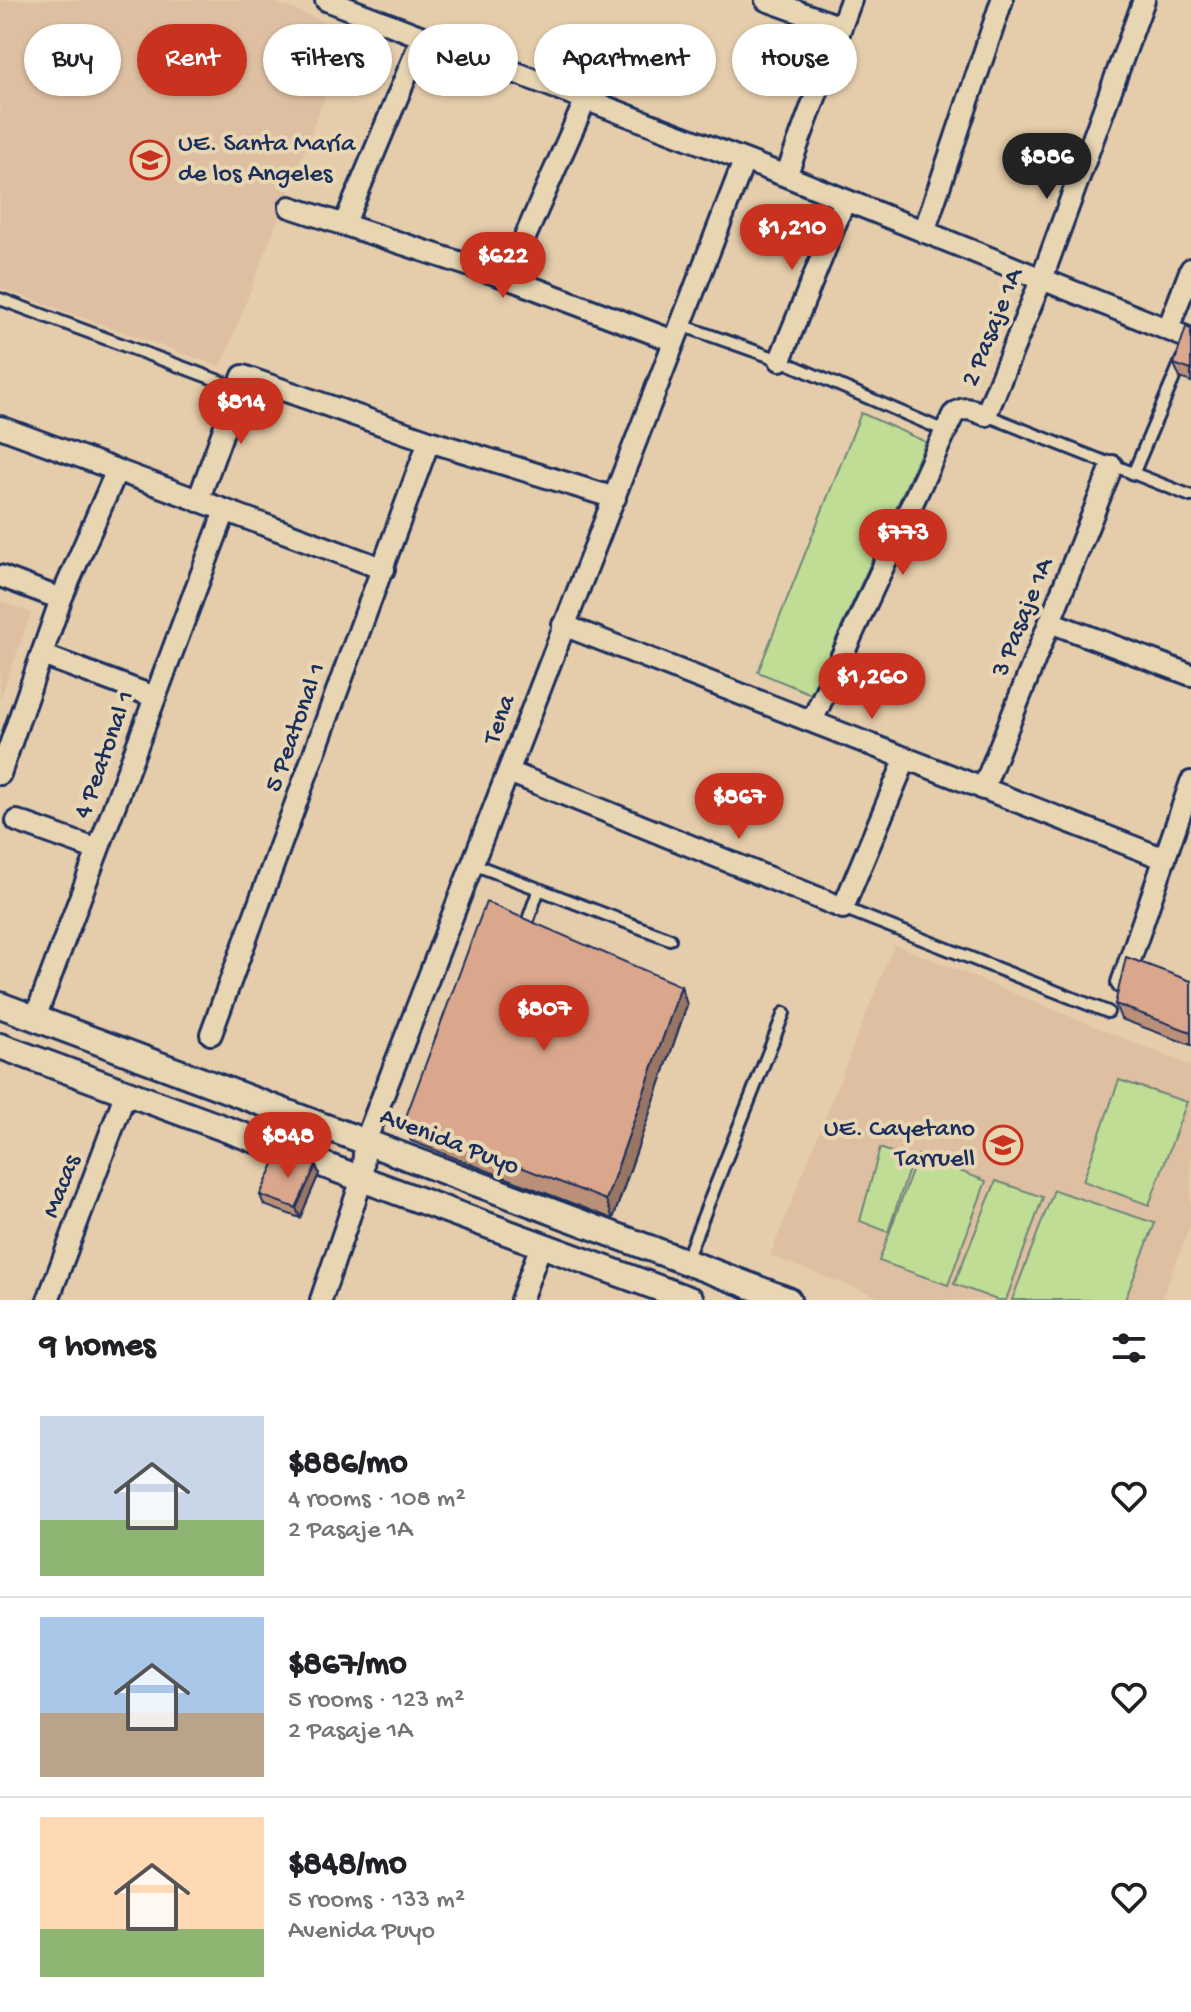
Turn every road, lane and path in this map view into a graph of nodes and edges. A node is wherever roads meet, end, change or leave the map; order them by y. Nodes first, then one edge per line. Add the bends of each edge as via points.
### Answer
1 (326, 0) edge
2 (766, 0) edge
3 (851, 0) edge
4 (1002, 0) edge
5 (1144, 0) edge
6 (833, 24) edge
7 (842, 24) edge
8 (408, 32) edge
9 (408, 72) edge
10 (518, 74) edge
11 (816, 96) edge
12 (586, 99) junction
13 (744, 161) junction
14 (786, 176) junction
15 (845, 200) junction
16 (290, 207) dead end
17 (344, 225) junction
18 (924, 232) junction
19 (1191, 269) edge
20 (507, 278) junction
21 (1042, 278) junction
22 (0, 299) edge
23 (1168, 329) junction
24 (678, 333) junction
25 (1190, 338) edge
26 (780, 360) junction
27 (241, 382) junction
28 (986, 415) junction
29 (0, 427) edge
30 (945, 431) junction
31 (429, 441) junction
32 (1112, 466) junction
33 (117, 470) junction
34 (1133, 474) junction
35 (1191, 496) edge
36 (615, 498) junction
37 (198, 501) junction
38 (225, 511) junction
39 (384, 569) junction
40 (0, 576) edge
41 (61, 599) junction
42 (1050, 622) junction
43 (563, 625) junction
44 (42, 655) junction
45 (1191, 675) edge
46 (155, 697) junction
47 (812, 721) junction
48 (906, 758) junction
49 (509, 772) junction
50 (0, 774) edge
51 (1191, 782) edge
52 (983, 789) junction
53 (17, 821) dead end
54 (98, 850) junction
55 (1165, 859) junction
56 (473, 864) junction
57 (539, 889) junction
58 (843, 908) junction
59 (524, 931) edge
60 (670, 939) dead end
61 (1121, 986) edge
62 (0, 1005) edge
63 (1108, 1012) dead end
64 (784, 1013) dead end
65 (35, 1018) junction
66 (211, 1034) dead end
67 (0, 1046) edge
68 (126, 1092) junction
69 (365, 1142) junction
70 (362, 1179) junction
71 (541, 1245) junction
72 (686, 1262) junction
73 (48, 1300) edge
74 (321, 1300) edge
75 (521, 1300) edge
76 (691, 1300) edge
77 (788, 1300) edge

1 - 8 street
2 - 6 street
3 - 7 street
4 - 18 street
5 - 21 street, 2 Pasaje 1A
9 - 17 street
10 - 12 street
11 - 14 street
12 - 13 street
12 - 20 street
13 - 14 street
13 - 24 street, Tena
14 - 15 street
15 - 18 street
15 - 26 street
16 - 17 street
17 - 20 street
18 - 21 street
19 - 23 street
20 - 24 street
21 - 23 street
21 - 28 street, 2 Pasaje 1A
22 - 27 lane
23 - 25 street
24 - 26 lane
24 - 36 street, Tena
25 - 34 lane
26 - 30 lane
27 - 31 street
27 - 37 street
28 - 30 street, 2 Pasaje 1A via 958,410
28 - 32 lane
29 - 33 street
30 - 47 street, 2 Pasaje 1A
31 - 36 street
31 - 39 street, 5 Peatonal 1
32 - 34 lane
32 - 42 street, 3 Pasaje 1A
33 - 37 street
33 - 41 street
34 - 35 lane
36 - 43 street, Tena
37 - 38 street
38 - 39 street
38 - 46 street, 4 Peatonal 1
39 - 66 street, 5 Peatonal 1
40 - 41 street
41 - 44 street
42 - 45 street
42 - 52 street, 3 Pasaje 1A
43 - 47 street
43 - 49 street, Tena
44 - 46 street
44 - 50 street
46 - 54 street, 4 Peatonal 1
47 - 48 street
48 - 52 street
48 - 58 street
49 - 56 street, Tena
49 - 58 street
51 - 55 street
52 - 55 street
53 - 54 street
54 - 65 street, 4 Peatonal 1
55 - 61 street
56 - 57 lane
56 - 69 street, Tena
57 - 59 lane
57 - 60 lane
58 - 63 lane
62 - 65 street, Avenida Puyo
64 - 72 lane
65 - 69 street, Avenida Puyo
67 - 68 street
68 - 70 street
68 - 73 street, Macas
69 - 70 street, Tena
69 - 72 street, Avenida Puyo
70 - 71 street
70 - 74 street, Tena
71 - 75 street
71 - 76 street
72 - 77 street, Avenida Puyo

